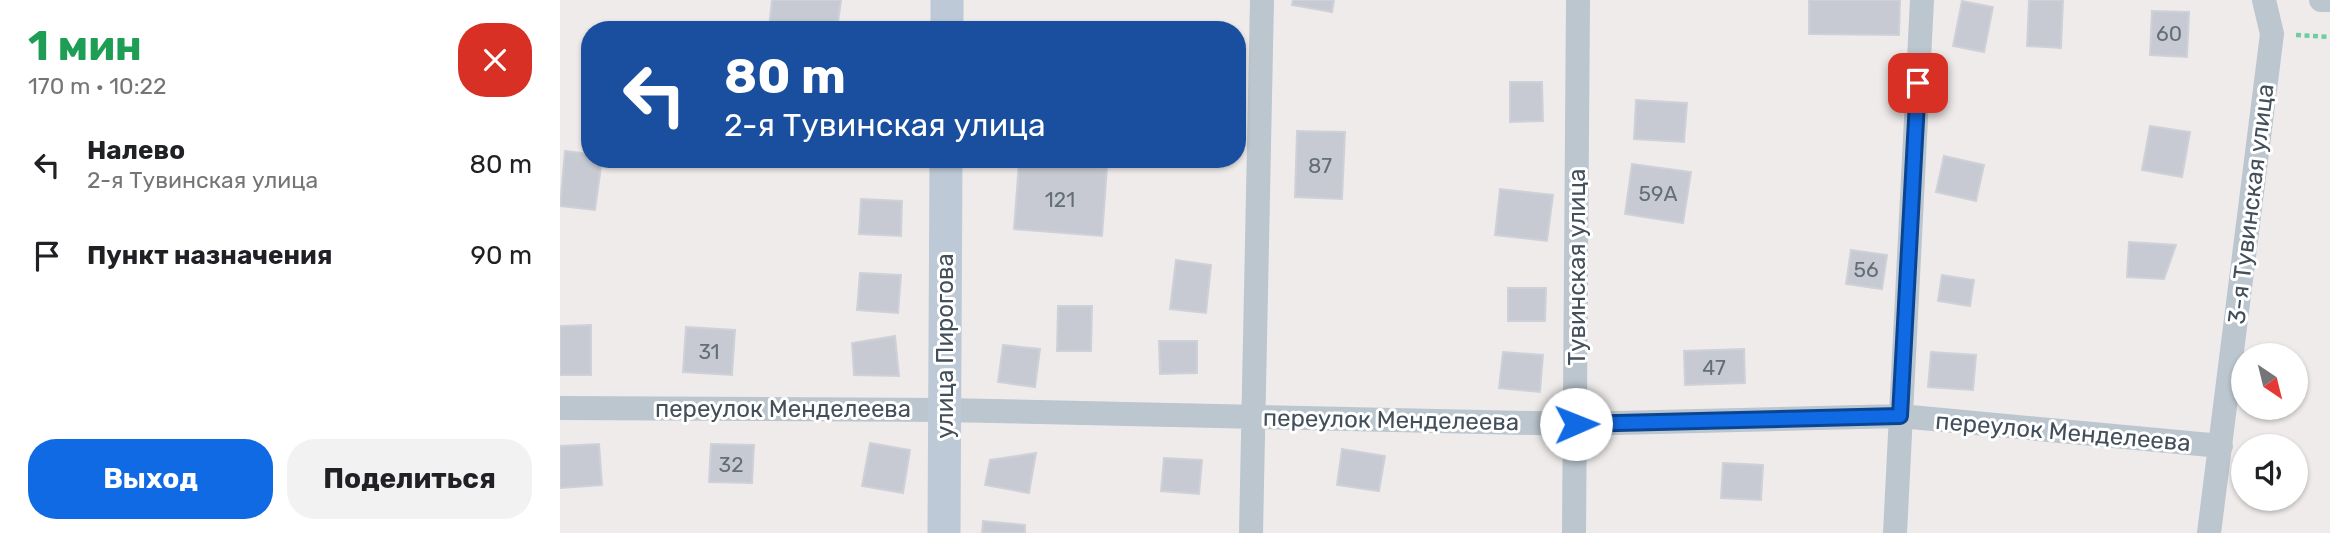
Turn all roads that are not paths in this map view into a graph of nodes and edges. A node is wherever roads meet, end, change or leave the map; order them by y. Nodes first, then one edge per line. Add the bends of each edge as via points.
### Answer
1 (947, 0) edge
2 (1262, 0) edge
3 (1578, 0) edge
4 (1922, 0) edge
5 (2264, 0) edge
6 (2321, 0) edge
7 (2330, 0) edge
8 (947, 21) edge
9 (946, 168) edge
10 (560, 408) edge
11 (945, 411) junction
12 (1900, 416) junction
13 (1254, 418) junction
14 (1576, 424) junction
15 (2221, 446) junction
16 (944, 533) edge
17 (1251, 533) edge
18 (1574, 533) edge
19 (1895, 533) edge
20 (2209, 533) edge

1 - 8 main road
2 - 13 street
3 - 14 street, Тувинская улица
4 - 12 street
5 - 15 street, 3-я Тувинская улица via 2272,34
6 - 7 street
9 - 11 main road, улица Пирогова
10 - 11 street, переулок Менделеева
11 - 13 street, переулок Менделеева
11 - 16 main road, улица Пирогова
12 - 14 street, переулок Менделеева
12 - 15 street, переулок Менделеева
12 - 19 street
13 - 14 street, переулок Менделеева
13 - 17 street
14 - 18 street, Тувинская улица
15 - 20 street, 3-я Тувинская улица

